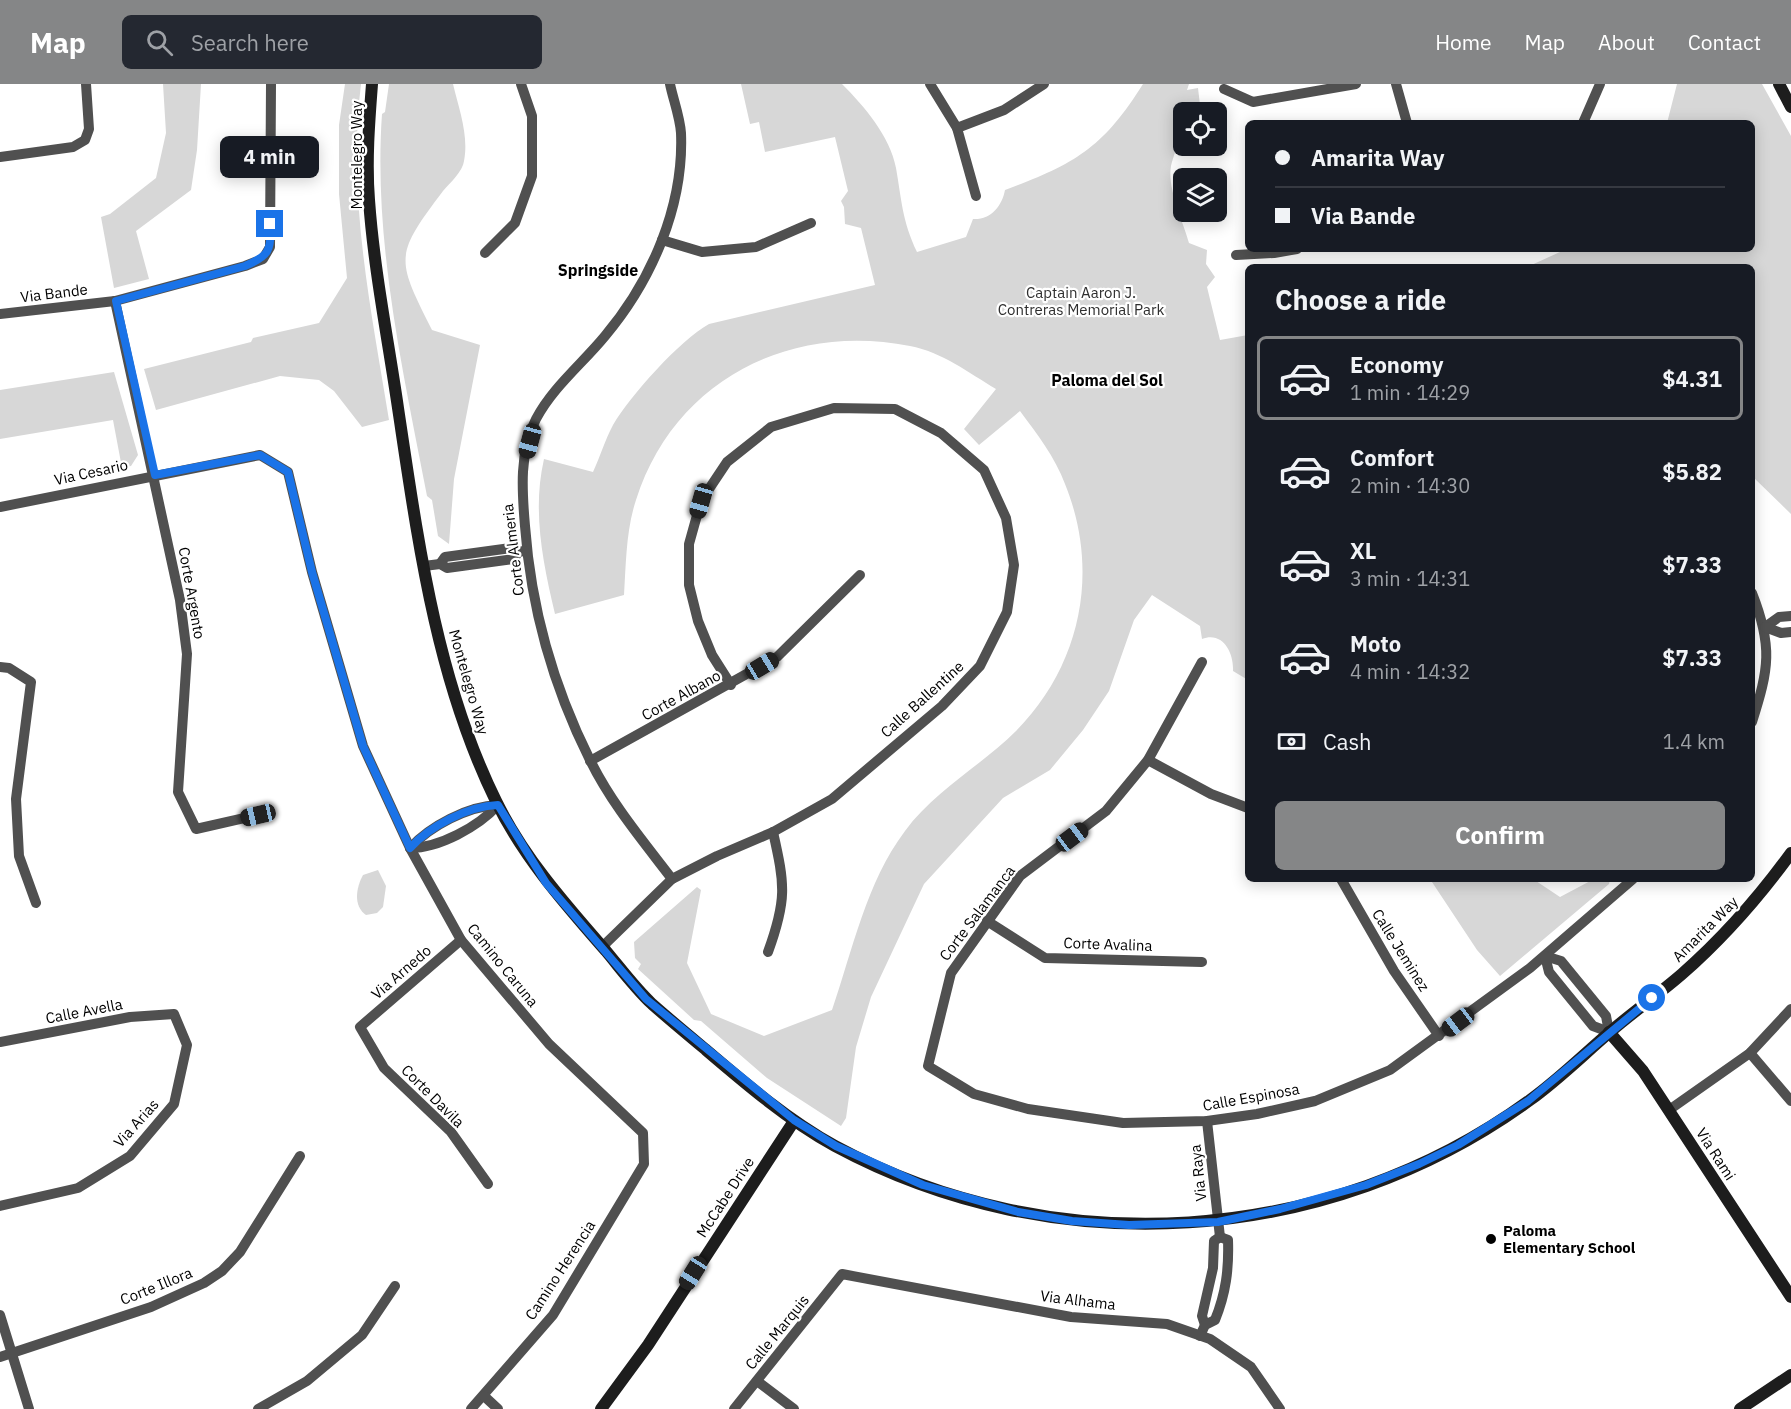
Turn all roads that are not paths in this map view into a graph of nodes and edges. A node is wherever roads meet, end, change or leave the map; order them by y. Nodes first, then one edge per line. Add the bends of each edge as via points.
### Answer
1 (86, 84) edge
2 (271, 84) edge
3 (372, 84) edge
4 (520, 84) edge
5 (670, 84) edge
6 (930, 84) edge
7 (1044, 84) edge
8 (1287, 84) edge
9 (1356, 84) edge
10 (1396, 84) edge
11 (1600, 84) edge
12 (1779, 84) edge
13 (1224, 89) dead end
14 (1290, 96) junction
15 (1791, 107) edge
16 (1406, 120) edge
17 (1584, 120) edge
18 (957, 128) junction
19 (0, 157) edge
20 (976, 196) dead end
21 (811, 223) dead end
22 (662, 240) junction
23 (1283, 252) edge
24 (485, 253) dead end
25 (1236, 255) dead end
26 (116, 301) junction
27 (0, 314) edge
28 (260, 455) joint
29 (155, 475) junction
30 (0, 507) edge
31 (522, 551) junction
32 (424, 566) junction
33 (860, 575) dead end
34 (1755, 601) edge
35 (1791, 616) edge
36 (1765, 627) junction
37 (1791, 632) edge
38 (1202, 662) dead end
39 (0, 667) edge
40 (731, 685) junction
41 (1755, 713) edge
42 (1148, 760) junction
43 (590, 761) junction
44 (498, 805) junction
45 (1245, 807) edge
46 (258, 815) dead end
47 (773, 832) junction
48 (410, 848) junction
49 (1791, 853) edge
50 (672, 879) junction
51 (1343, 882) edge
52 (1630, 882) edge
53 (36, 903) dead end
54 (987, 921) junction
55 (461, 940) junction
56 (602, 947) junction
57 (768, 952) dead end
58 (1545, 956) junction
59 (1202, 962) dead end
60 (1791, 1009) edge
61 (174, 1014) joint
62 (360, 1027) joint
63 (1609, 1032) junction
64 (1439, 1036) junction
65 (0, 1042) edge
66 (1750, 1053) junction
67 (928, 1066) joint
68 (1791, 1101) edge
69 (1669, 1110) junction
70 (794, 1120) junction
71 (1207, 1121) junction
72 (643, 1133) joint
73 (300, 1156) dead end
74 (488, 1184) dead end
75 (0, 1206) edge
76 (1218, 1222) junction
77 (1220, 1237) junction
78 (842, 1274) joint
79 (394, 1286) dead end
80 (1791, 1297) edge
81 (0, 1316) edge
82 (1205, 1325) junction
83 (1200, 1336) junction
84 (11, 1353) junction
85 (0, 1357) edge
86 (1791, 1376) edge
87 (757, 1382) junction
88 (484, 1396) junction
89 (29, 1409) edge
90 (258, 1409) edge
91 (471, 1409) edge
92 (498, 1409) edge
93 (601, 1409) edge
94 (734, 1409) edge
95 (794, 1409) edge
96 (1280, 1409) edge
97 (1740, 1409) edge

1 - 19 street via 89,129 85,140 73,147
2 - 26 street, Via Bande via 271,237 262,259
3 - 32 street, Montelegro Way via 368,196
4 - 24 street via 532,116 532,177 515,223
5 - 22 street, Corte Almeria via 681,131 676,197
6 - 18 street
7 - 18 street via 1004,110
8 - 14 street
9 - 14 street
10 - 16 street
11 - 17 street
12 - 15 street
13 - 14 street via 1253,102
18 - 20 street
21 - 22 street via 756,247 702,252
22 - 31 street, Corte Almeria via 639,291 605,337 572,370 536,420 524,463
23 - 25 street
26 - 27 street, Via Bande
26 - 29 street, Corte Argento
28 - 29 street, Via Cesario
28 - 48 street, Camino Caruna via 288,472 312,572 363,746
29 - 30 street, Via Cesario
29 - 46 street, Corte Argento via 187,654 178,792 196,829
31 - 32 street via 514,559 447,568 440,564
31 - 43 street, Corte Almeria via 550,665
32 - 44 street, Montelegro Way via 443,656 464,728
33 - 40 street, Corte Albano via 777,657
34 - 36 street
35 - 36 street via 1779,617
36 - 37 street
36 - 41 street via 1766,678
38 - 42 street, Corte Salamanca
39 - 53 street via 9,668 31,682 16,799 19,856
40 - 43 street, Corte Albano
40 - 47 street, Calle Ballentine via 712,656 689,585 689,544 701,501 727,462 771,426 834,408 895,409 941,433 984,470 1006,518 1014,565 1007,612 980,666 942,706 832,799
42 - 45 street via 1211,794
42 - 54 street, Corte Salamanca via 1106,810 1020,876
43 - 50 street, Corte Almeria
44 - 48 street via 480,806 421,836
44 - 56 street, Montelegro Way via 546,883
47 - 50 street, Calle Ballentine
47 - 57 street via 784,879 781,918
48 - 55 street, Camino Caruna
49 - 63 street, Amarita Way via 1711,947
50 - 56 street, Calle Ballentine
51 - 64 street, Calle Jeminez
52 - 58 street, Calle Espinosa
54 - 59 street, Corte Avalina via 1045,958
54 - 67 street, Corte Salamanca via 951,973
55 - 62 street, Via Arnedo
55 - 72 street, Camino Caruna via 549,1044
56 - 70 street, Montelegro Way via 646,999
58 - 63 street, Via Rami via 1549,972 1593,1026
58 - 63 street, Via Rami via 1561,961 1606,1016
58 - 64 street, Calle Espinosa
60 - 66 street
61 - 65 street, Calle Avella via 130,1017
61 - 75 street, Via Arias via 188,1045 174,1104 130,1156 78,1188
62 - 74 street, Corte Davila via 384,1068 451,1132
63 - 69 street, Via Rami via 1643,1071
63 - 76 street, Amarita Way via 1528,1101 1458,1145 1419,1164 1315,1200
64 - 71 street, Calle Espinosa via 1390,1070 1316,1101
66 - 68 street
66 - 69 street
67 - 71 street, Calle Espinosa via 974,1094 1028,1109 1123,1123
69 - 80 street, Via Rami
70 - 76 street, Montelegro Way via 836,1146 923,1185 1018,1212 1129,1225
70 - 93 street, McCabe Drive via 648,1345
71 - 76 street, Via Raya
72 - 88 street, Camino Herencia via 644,1164 553,1315
73 - 84 street, Corte Illora via 240,1252 204,1284 151,1307
76 - 77 street, Via Raya
77 - 82 street via 1214,1241 1209,1295 1202,1316
77 - 82 street via 1228,1240 1229,1269 1215,1320
78 - 83 street, Via Alhama via 1071,1317 1167,1324
78 - 87 street, Calle Marquis
79 - 90 street via 362,1335 307,1381
81 - 84 street
82 - 83 street
83 - 96 street, Via Alhama via 1251,1367
84 - 85 street, Corte Illora
84 - 89 street
86 - 97 street
87 - 94 street, Calle Marquis
87 - 95 street
88 - 91 street, Camino Herencia
88 - 92 street

